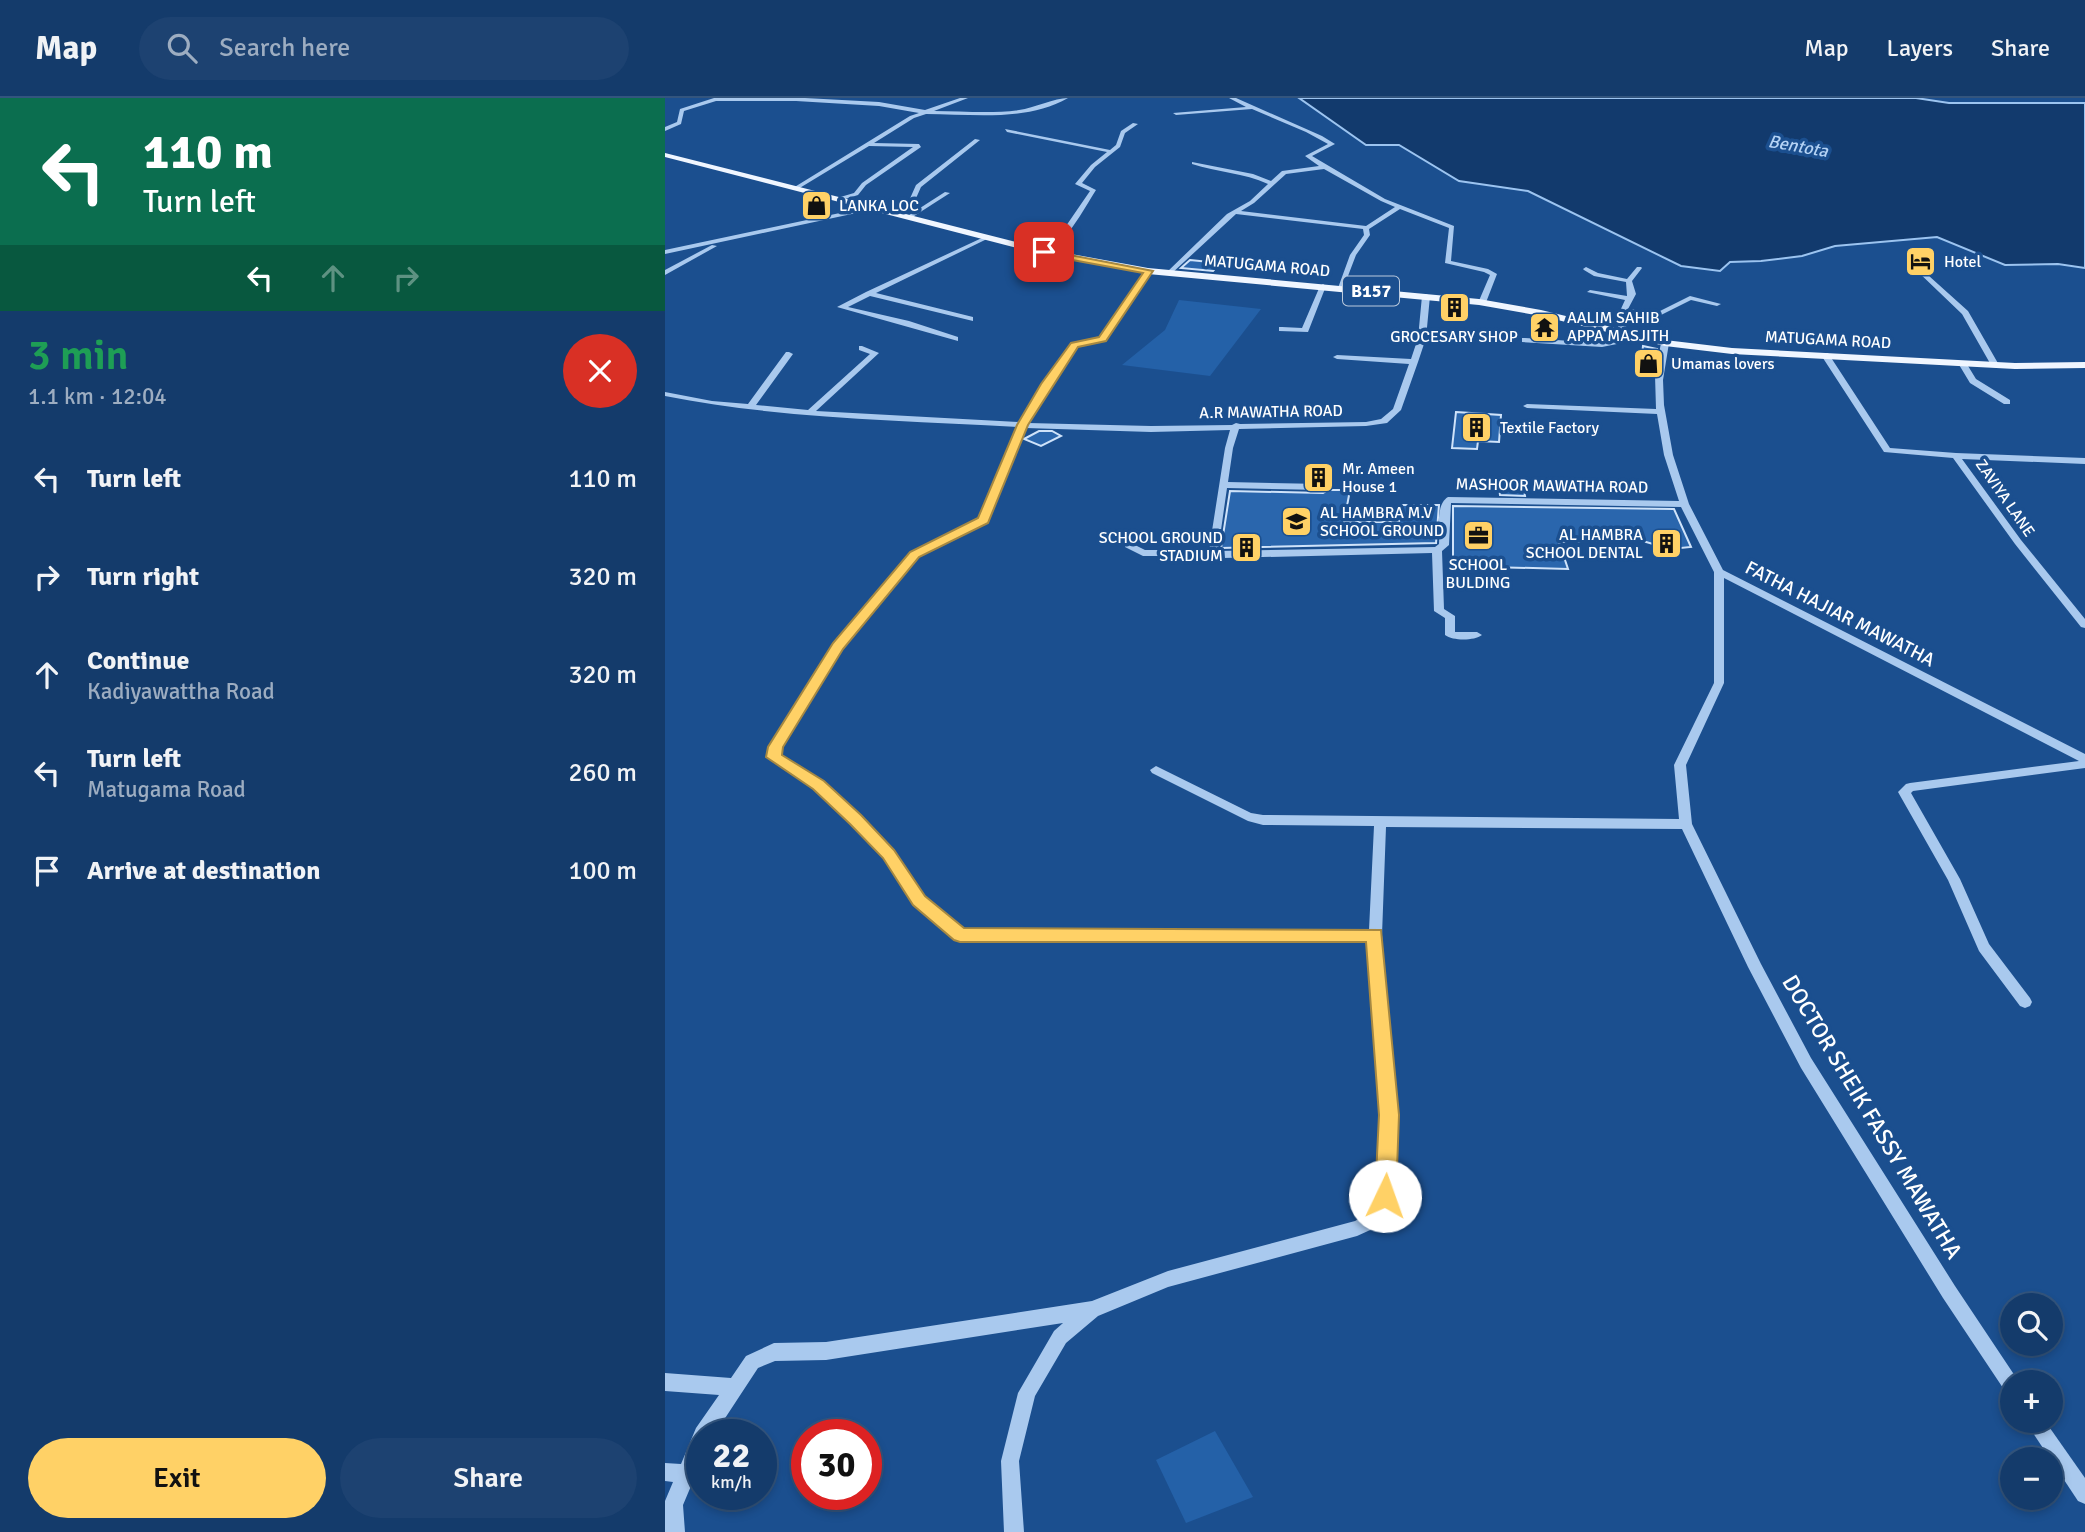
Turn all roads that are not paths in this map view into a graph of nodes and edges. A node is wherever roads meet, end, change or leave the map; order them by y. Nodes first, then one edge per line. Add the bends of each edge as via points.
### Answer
1 (965, 98) edge
2 (1065, 98) edge
3 (1232, 98) edge
4 (1251, 108) junction
5 (925, 112) junction
6 (1176, 113) dead end
7 (1135, 124) dead end
8 (665, 129) edge
9 (1007, 130) dead end
10 (977, 140) dead end
11 (869, 144) junction
12 (1109, 151) junction
13 (665, 155) edge
14 (1194, 163) dead end
15 (1325, 167) junction
16 (1272, 183) junction
17 (796, 188) junction
18 (947, 193) dead end
19 (839, 199) junction
20 (1399, 207) junction
21 (873, 208) junction
22 (889, 212) junction
23 (1236, 212) junction
24 (909, 218) junction
25 (1367, 228) junction
26 (986, 238) junction
27 (721, 240) junction
28 (665, 252) edge
29 (1044, 252) junction
30 (1639, 268) dead end
31 (1917, 268) dead end
32 (1585, 269) dead end
33 (1148, 271) junction
34 (665, 273) edge
35 (1169, 273) junction
36 (1629, 281) junction
37 (1323, 286) junction
38 (1342, 288) junction
39 (1590, 292) dead end
40 (868, 293) junction
41 (1426, 296) junction
42 (1630, 299) junction
43 (1482, 303) junction
44 (1717, 304) dead end
45 (1624, 312) junction
46 (969, 319) dead end
47 (1282, 329) dead end
48 (1620, 332) junction
49 (955, 339) dead end
50 (1525, 340) dead end
51 (1665, 343) junction
52 (862, 348) dead end
53 (789, 354) dead end
54 (1825, 355) junction
55 (1337, 356) dead end
56 (1414, 362) junction
57 (1962, 363) junction
58 (1995, 365) junction
59 (2085, 365) edge
60 (665, 394) edge
61 (2007, 402) dead end
62 (1527, 406) dead end
63 (750, 407) junction
64 (1661, 412) junction
65 (809, 413) junction
66 (1023, 425) junction
67 (1236, 425) junction
68 (1956, 456) junction
69 (2085, 461) edge
70 (1224, 485) junction
71 (1323, 487) dead end
72 (1684, 504) junction
73 (1128, 545) dead end
74 (1437, 550) junction
75 (1213, 553) junction
76 (1719, 572) junction
77 (2085, 625) edge
78 (1477, 635) dead end
79 (2084, 758) edge
80 (1156, 771) dead end
81 (1380, 822) junction
82 (1686, 824) junction
83 (1374, 935) junction
84 (2025, 1002) dead end
85 (1092, 1310) junction
86 (2001, 1370) edge
87 (665, 1382) edge
88 (733, 1387) junction
89 (713, 1419) edge
90 (2042, 1433) edge
91 (665, 1472) edge
92 (685, 1474) joint
93 (2085, 1494) edge
94 (674, 1532) edge
95 (1014, 1532) edge

1 - 5 street
2 - 5 street via 1025,111
3 - 4 street
4 - 6 street
4 - 15 street via 1332,144 1308,156
5 - 8 street via 837,101 716,99 682,110 679,123
5 - 11 street
7 - 12 street
9 - 12 street
10 - 22 street via 918,186 911,204
11 - 17 street
11 - 19 street via 919,146 856,194
12 - 29 street via 1078,184 1093,190 1057,243
13 - 17 main road, MATUGAMA ROAD / B157
14 - 16 street
15 - 16 street via 1284,172
15 - 20 street
16 - 23 street
17 - 19 main road, MATUGAMA ROAD / B157
18 - 24 street
19 - 21 main road, MATUGAMA ROAD / B157
20 - 25 street
20 - 43 street via 1452,227 1447,262 1494,274
21 - 22 main road, MATUGAMA ROAD / B157
21 - 27 street
22 - 24 main road, MATUGAMA ROAD / B157
23 - 25 street
23 - 35 street
24 - 26 main road, MATUGAMA ROAD / B157
25 - 38 street
26 - 29 main road, MATUGAMA ROAD / B157
26 - 40 street
27 - 28 street
27 - 34 street
29 - 33 main road, MATUGAMA ROAD / B157
30 - 36 street
31 - 58 street via 1965,313
32 - 36 street
33 - 35 main road, MATUGAMA ROAD / B157
33 - 66 street via 1102,339 1074,345
35 - 37 main road, MATUGAMA ROAD / B157
36 - 42 street
37 - 38 main road, MATUGAMA ROAD / B157
37 - 47 street via 1305,330
38 - 41 main road, MATUGAMA ROAD / B157
39 - 42 street
40 - 46 street
40 - 49 street via 841,307
41 - 43 main road, MATUGAMA ROAD / B157
41 - 56 street, A.R MAWATHA ROAD via 1422,338
42 - 45 street
43 - 48 main road, MATUGAMA ROAD / B157
44 - 45 street via 1690,298 1658,314
45 - 48 street
48 - 50 street via 1611,345
48 - 51 main road, MATUGAMA ROAD / B157
51 - 54 main road, MATUGAMA ROAD / B157
51 - 64 street, FATHA HAJIAR MAWATHA via 1659,378
52 - 65 street via 875,353
53 - 63 street
54 - 57 main road, MATUGAMA ROAD / B157
54 - 68 street via 1887,450
55 - 56 street
56 - 67 street, A.R MAWATHA ROAD via 1397,410 1384,421
57 - 58 main road, MATUGAMA ROAD / B157
57 - 61 street via 1973,382
58 - 59 main road, MATUGAMA ROAD / B157
60 - 63 street, A.R MAWATHA ROAD
62 - 64 street
63 - 65 street, A.R MAWATHA ROAD
64 - 72 street, FATHA HAJIAR MAWATHA
65 - 66 street, A.R MAWATHA ROAD
66 - 67 street, A.R MAWATHA ROAD via 1151,429
66 - 83 street via 983,520 915,555 838,646 773,757 818,785 856,820 888,854 919,901 960,935
67 - 70 street
68 - 69 street, ZAVIYA LANE
68 - 77 street, ZAVIYA LANE via 1995,514
70 - 71 street
70 - 75 street
72 - 74 street, MASHOOR MAWATHA ROAD via 1448,500 1444,545
72 - 76 street, FATHA HAJIAR MAWATHA
73 - 75 street via 1143,553
74 - 75 street
74 - 78 street via 1439,611 1450,616 1450,635
76 - 79 street, FATHA HAJIAR MAWATHA
76 - 82 street, DOCTOR SHEIK FASSY MAWATHA via 1719,683 1679,765
79 - 84 street via 1910,787 1904,792 1954,879 1984,947
80 - 81 street via 1255,818
81 - 82 street
81 - 83 street
82 - 86 street, DOCTOR SHEIK FASSY MAWATHA via 1806,1063
83 - 85 street via 1389,1115 1385,1196 1373,1220 1168,1279
85 - 88 street via 826,1351 774,1352 752,1362
85 - 95 street via 1061,1337 1027,1393 1010,1461
87 - 88 street
88 - 89 street
90 - 93 street
91 - 92 street
92 - 94 street via 673,1505

